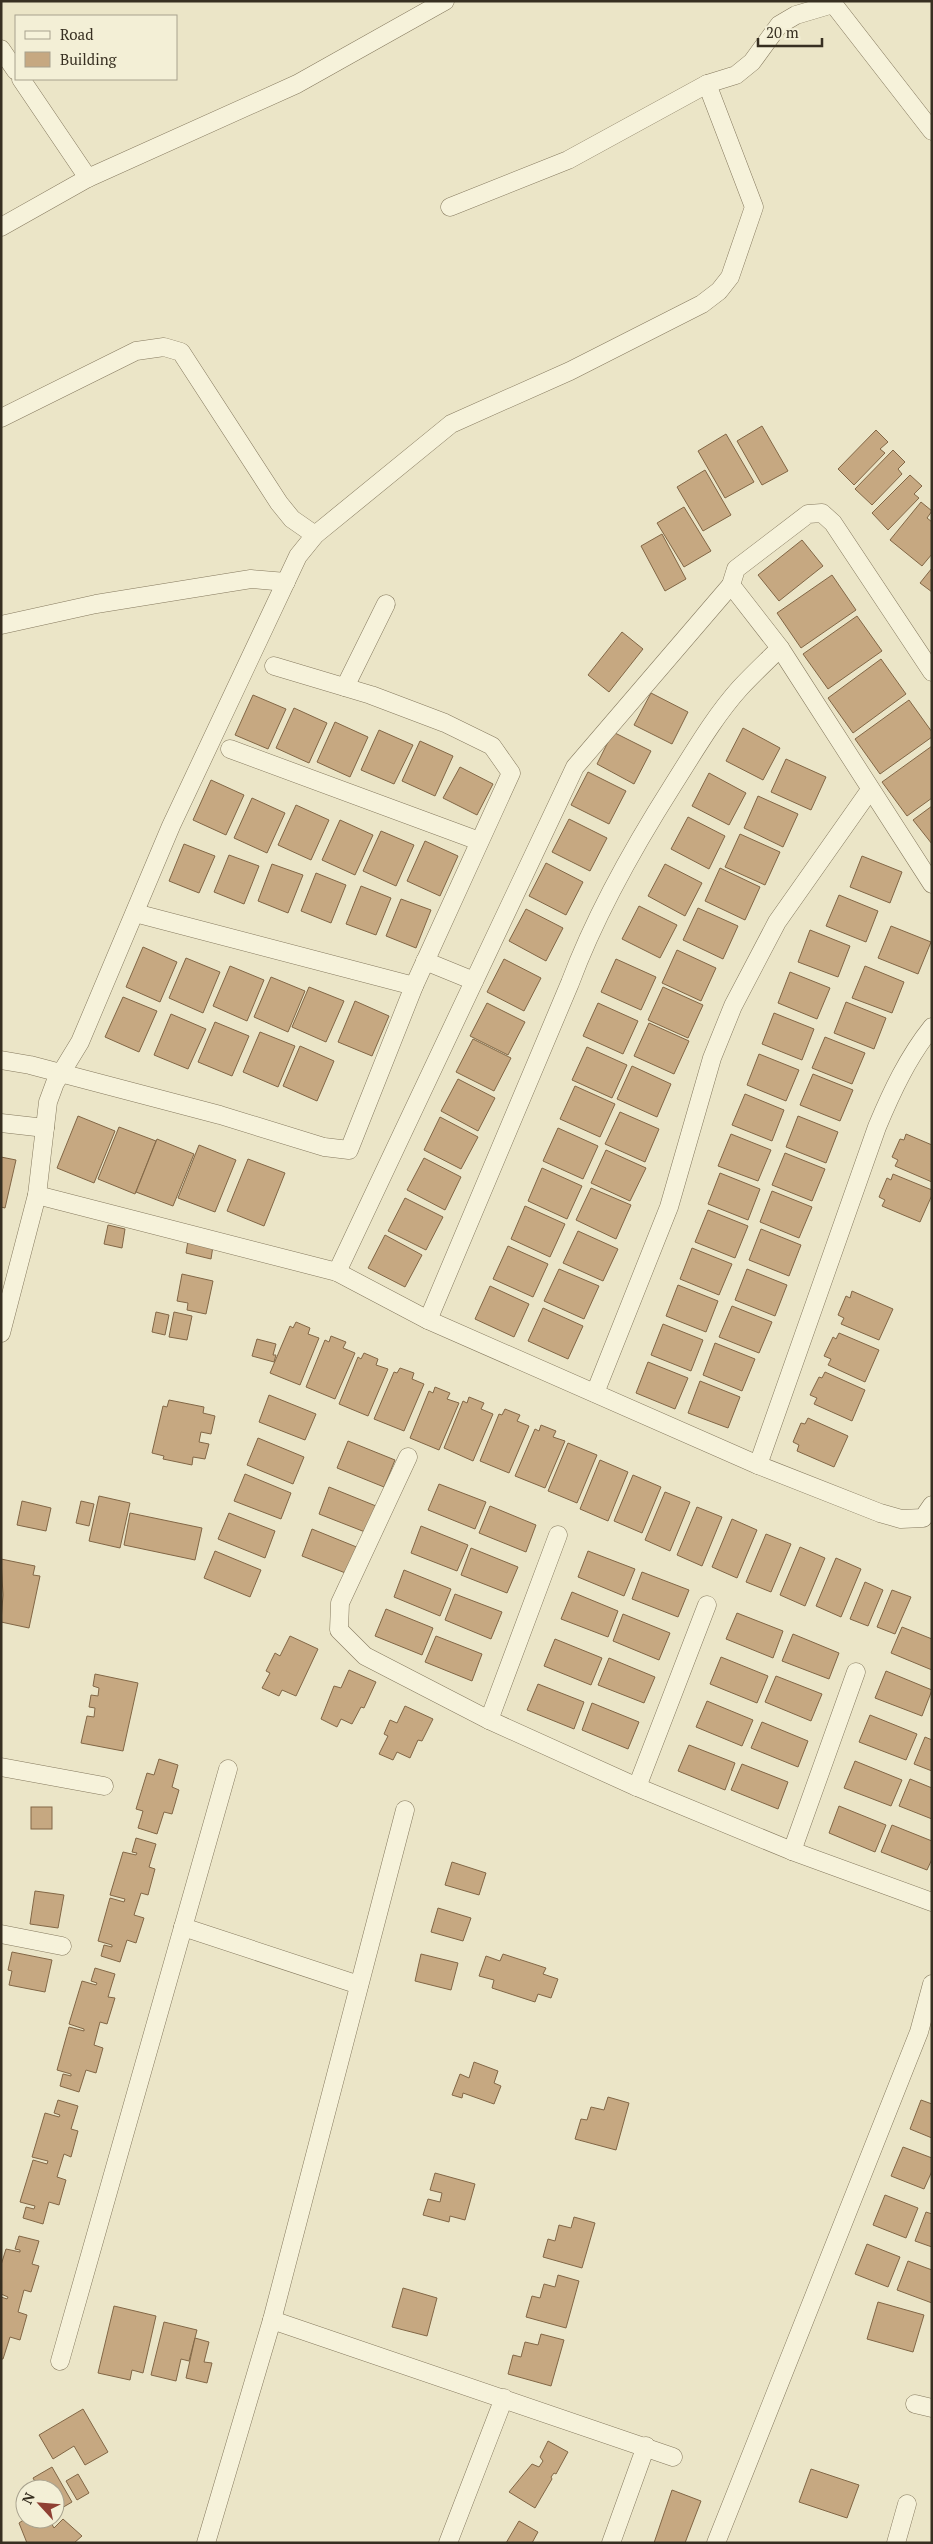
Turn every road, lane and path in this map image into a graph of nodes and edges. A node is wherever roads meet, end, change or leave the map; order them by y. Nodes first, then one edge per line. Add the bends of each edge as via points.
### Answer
1 (445, 1) edge
2 (832, 2) edge
3 (1, 48) edge
4 (15, 69) edge
5 (22, 80) edge
6 (707, 84) junction
7 (932, 131) edge
8 (88, 178) junction
9 (450, 207) dead end
10 (1, 227) edge
11 (1, 418) edge
12 (315, 535) junction
13 (286, 582) junction
14 (732, 585) junction
15 (386, 604) dead end
16 (1, 625) edge
17 (780, 648) junction
18 (274, 666) dead end
19 (932, 672) edge
20 (345, 687) junction
21 (230, 749) dead end
22 (870, 790) junction
23 (479, 841) junction
24 (932, 884) edge
25 (135, 913) junction
26 (425, 961) junction
27 (474, 981) junction
28 (414, 986) junction
29 (932, 1027) edge
30 (1, 1060) edge
31 (60, 1073) junction
32 (1, 1123) edge
33 (44, 1128) junction
34 (37, 1195) junction
35 (337, 1272) junction
36 (4, 1302) edge
37 (428, 1320) junction
38 (1, 1333) edge
39 (595, 1393) junction
40 (408, 1458) dead end
41 (758, 1465) junction
42 (932, 1505) edge
43 (558, 1535) dead end
44 (707, 1605) dead end
45 (856, 1672) dead end
46 (489, 1720) junction
47 (1, 1766) edge
48 (228, 1768) dead end
49 (104, 1786) dead end
50 (637, 1787) junction
51 (405, 1810) dead end
52 (792, 1851) junction
53 (932, 1902) edge
54 (183, 1927) junction
55 (1, 1934) edge
56 (62, 1946) dead end
57 (932, 1984) edge
58 (359, 1985) junction
59 (925, 2034) edge
60 (272, 2320) junction
61 (60, 2361) dead end
62 (504, 2398) junction
63 (646, 2446) junction
64 (673, 2457) dead end
65 (907, 2504) dead end
66 (206, 2543) edge
67 (448, 2543) edge
68 (611, 2543) edge
69 (716, 2543) edge
70 (896, 2543) edge

1 - 8 street via 297,84
2 - 6 street via 779,25 752,62 736,75
2 - 7 street
3 - 4 street
5 - 8 street
6 - 9 street via 568,160
6 - 12 street via 754,207 735,266 719,292 702,304 570,371 451,424
8 - 10 street
11 - 12 street via 136,351 164,347 181,352 279,503 292,519
12 - 13 street via 298,556
13 - 16 street via 251,579 96,604
13 - 25 street via 171,826
14 - 17 street
14 - 19 street via 732,576 742,563 808,514 822,513 833,523
14 - 27 street via 575,767
15 - 20 street
17 - 22 street
17 - 37 street via 740,689 705,735 644,832 586,939
18 - 20 street
20 - 23 street via 445,723 492,746 511,772
21 - 23 street
22 - 24 street
22 - 39 street via 777,922 733,1006 712,1058 669,1207
23 - 26 street
25 - 28 street
25 - 31 street via 80,1042
26 - 27 street
26 - 28 street
27 - 35 street
28 - 31 street via 349,1150 324,1148 220,1115
29 - 41 street via 903,1069 877,1126
30 - 31 street
31 - 33 street via 48,1102
32 - 33 street
33 - 34 street
34 - 35 street
34 - 36 street
35 - 37 street
36 - 38 street
37 - 39 street
39 - 41 street
40 - 46 street via 340,1602 339,1630 364,1656
41 - 42 street via 901,1519 922,1518
43 - 46 street
44 - 50 street
45 - 52 street
46 - 50 street
47 - 49 street
48 - 54 street
50 - 52 street
51 - 58 street
52 - 53 street
54 - 58 street
54 - 61 street
55 - 56 street
57 - 59 street
58 - 60 street
59 - 69 street
60 - 62 street
60 - 66 street
62 - 63 street
62 - 67 street
63 - 64 street
63 - 68 street
65 - 70 street

